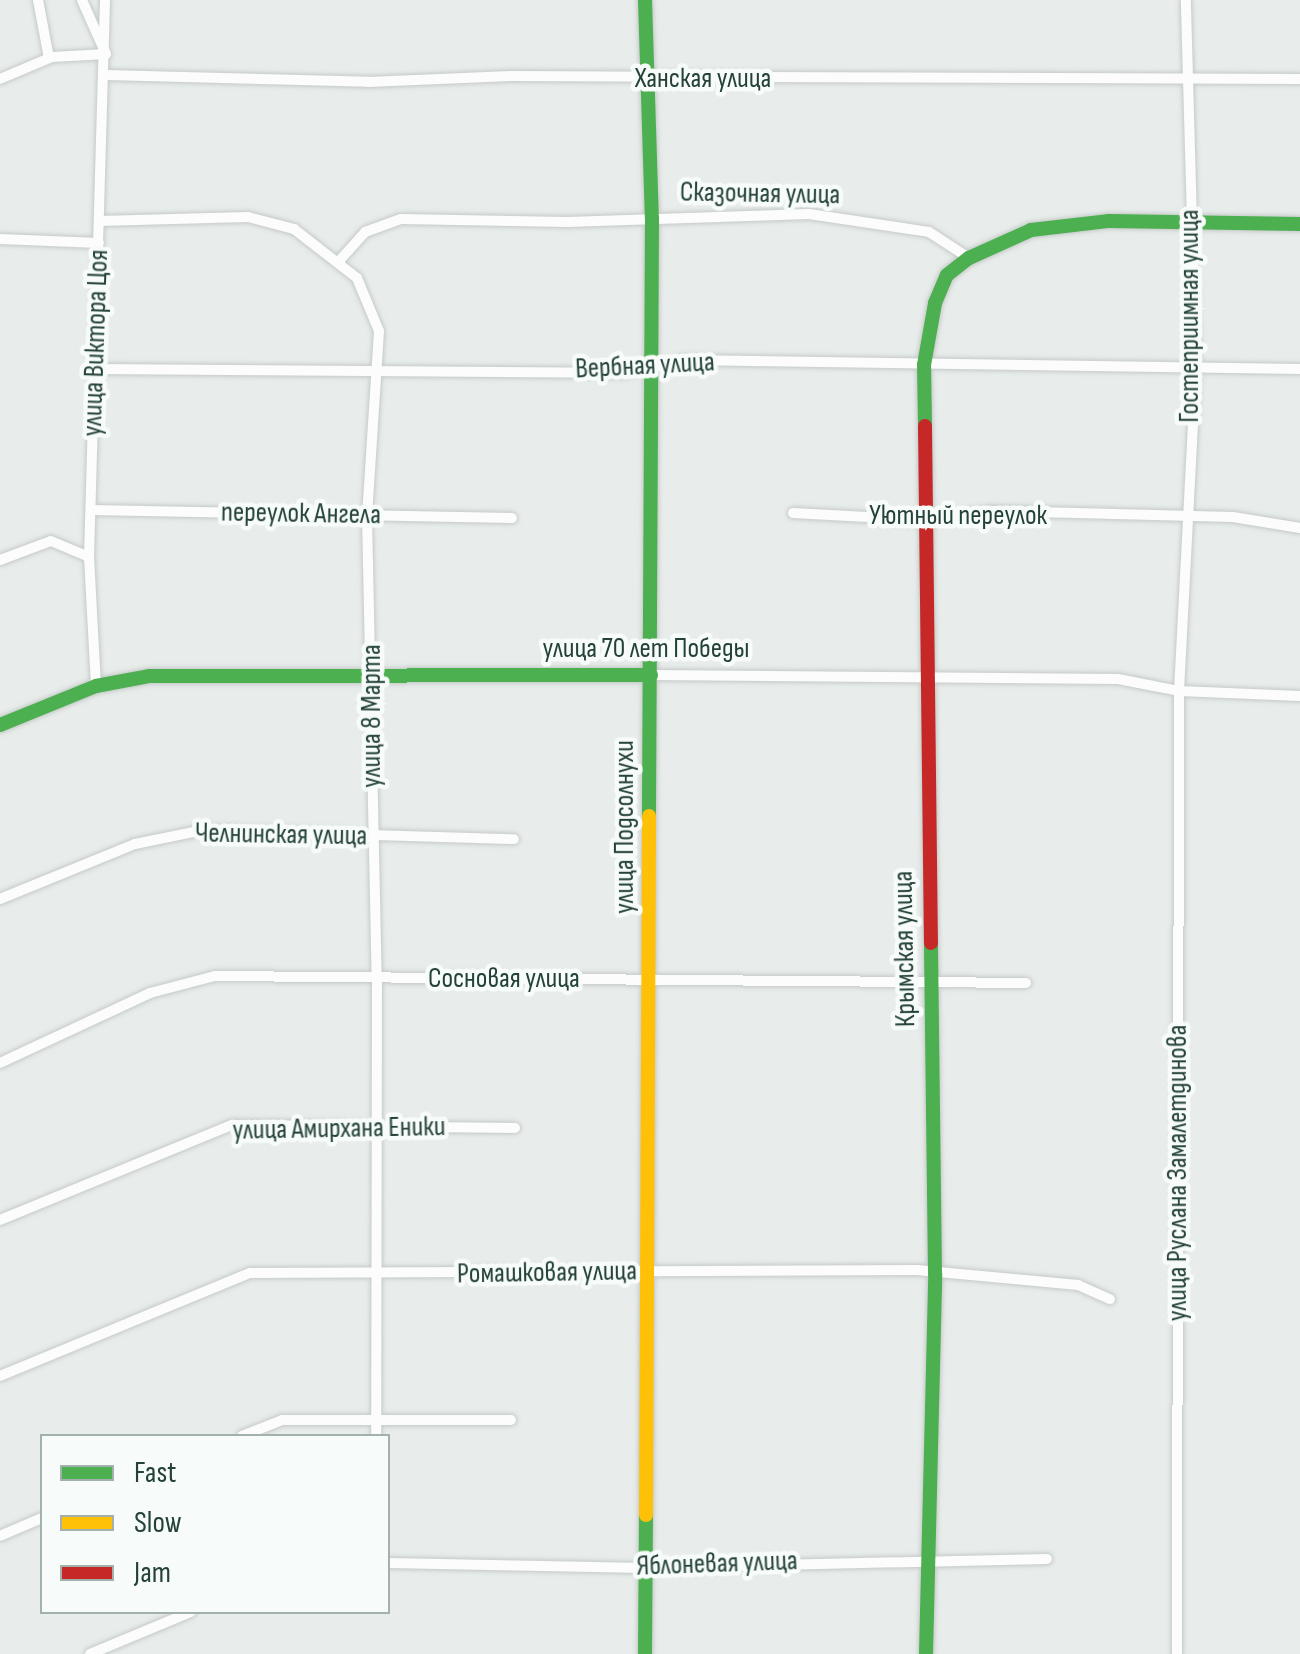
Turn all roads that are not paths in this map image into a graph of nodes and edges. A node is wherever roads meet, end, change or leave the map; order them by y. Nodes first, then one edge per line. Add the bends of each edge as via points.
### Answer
1 (38, 0) edge
2 (82, 0) edge
3 (105, 0) edge
4 (645, 0) edge
5 (1186, 0) edge
6 (106, 54) junction
7 (49, 58) junction
8 (106, 75) junction
9 (1186, 77) junction
10 (0, 78) edge
11 (1300, 79) edge
12 (644, 80) junction
13 (652, 218) junction
14 (99, 221) junction
15 (1300, 224) edge
16 (1191, 226) junction
17 (0, 239) edge
18 (99, 244) junction
19 (969, 258) junction
20 (340, 260) junction
21 (924, 365) junction
22 (380, 366) junction
23 (1196, 366) junction
24 (95, 369) junction
25 (1300, 369) edge
26 (646, 372) junction
27 (91, 510) junction
28 (793, 514) dead end
29 (367, 516) junction
30 (512, 518) dead end
31 (1184, 518) junction
32 (923, 520) junction
33 (1300, 528) edge
34 (89, 557) junction
35 (0, 560) edge
36 (928, 674) junction
37 (373, 675) junction
38 (651, 675) junction
39 (96, 686) junction
40 (1179, 691) junction
41 (1300, 696) edge
42 (0, 726) edge
43 (372, 838) junction
44 (514, 840) dead end
45 (0, 899) edge
46 (377, 978) junction
47 (650, 979) junction
48 (931, 979) junction
49 (1026, 983) dead end
50 (0, 1063) edge
51 (378, 1128) junction
52 (515, 1128) dead end
53 (0, 1220) edge
54 (652, 1272) junction
55 (378, 1274) junction
56 (935, 1274) junction
57 (1110, 1298) dead end
58 (0, 1376) edge
59 (376, 1419) junction
60 (511, 1420) dead end
61 (247, 1434) edge
62 (376, 1434) edge
63 (40, 1519) edge
64 (0, 1536) edge
65 (932, 1557) junction
66 (1047, 1559) dead end
67 (390, 1563) edge
68 (645, 1568) junction
69 (187, 1614) edge
70 (90, 1654) edge
71 (646, 1654) edge
72 (926, 1654) edge
73 (1177, 1654) edge

1 - 7 street
2 - 6 street
3 - 6 street, улица Виктора Цоя
4 - 12 street, улица Подсолнухи
5 - 9 street, Гостеприимная улица
6 - 7 street
6 - 8 street, улица Виктора Цоя
7 - 10 street
8 - 12 street, Ханская улица
8 - 14 street, улица Виктора Цоя
9 - 11 street, Ханская улица
9 - 12 street, Ханская улица
9 - 16 street, Гостеприимная улица
12 - 13 street, улица Подсолнухи
13 - 19 street, Сказочная улица via 810,214 929,232
13 - 20 street, Сказочная улица via 401,219 365,232
13 - 26 street, улица Подсолнухи
14 - 18 street, улица Виктора Цоя
14 - 20 street, улица 8 Марта via 273,221
15 - 16 street
16 - 19 street via 1109,221 1031,230
16 - 23 street, Гостеприимная улица
17 - 18 street
18 - 24 street, улица Виктора Цоя
19 - 21 street, Крымская улица via 947,275
20 - 22 street, улица 8 Марта via 375,311
21 - 23 street, Вербная улица
21 - 26 street, Вербная улица via 684,360
21 - 32 street, Крымская улица
22 - 24 street, Вербная улица
22 - 26 street, Вербная улица
22 - 29 street, улица 8 Марта
23 - 25 street, Вербная улица
23 - 31 street, Гостеприимная улица
24 - 27 street, улица Виктора Цоя
26 - 38 street, улица Подсолнухи
27 - 29 street, переулок Ангела
27 - 34 street, улица Виктора Цоя
28 - 32 street, Уютный переулок
29 - 30 street, переулок Ангела
29 - 37 street, улица 8 Марта
31 - 32 street, Уютный переулок via 992,511
31 - 33 street, Уютный переулок
31 - 40 street, Гостеприимная улица
32 - 36 street, Крымская улица
34 - 35 street via 51,541
34 - 39 street, улица Виктора Цоя
36 - 38 street, улица 70 лет Победы
36 - 40 street, улица 70 лет Победы via 1118,679
36 - 48 street, Крымская улица
37 - 38 street, улица 70 лет Победы
37 - 39 street, улица 70 лет Победы via 150,676
37 - 43 street, улица 8 Марта
38 - 47 street, улица Подсолнухи
39 - 42 street, улица 70 лет Победы
40 - 41 street, улица 70 лет Победы
40 - 73 street, улица Руслана Замалетдинова
43 - 44 street, Челнинская улица
43 - 45 street, Челнинская улица via 168,834
43 - 46 street, улица 8 Марта
46 - 47 street, Сосновая улица
46 - 50 street, Сосновая улица via 215,976 184,982
46 - 51 street, улица 8 Марта
47 - 48 street, Сосновая улица
47 - 54 street, улица Подсолнухи
48 - 49 street, Сосновая улица
48 - 56 street, Крымская улица
51 - 52 street, улица Амирхана Еники
51 - 53 street, улица Амирхана Еники via 232,1125
51 - 55 street, улица 8 Марта
54 - 55 street, Ромашковая улица
54 - 56 street, Ромашковая улица
54 - 68 street, улица Подсолнухи
55 - 58 street, Ромашковая улица via 250,1273
55 - 59 street, улица 8 Марта
56 - 57 street, Ромашковая улица via 1078,1285
56 - 65 street, Крымская улица
59 - 60 street
59 - 61 street via 282,1420
59 - 62 street, улица 8 Марта
63 - 64 street
65 - 66 street, Яблоневая улица
65 - 68 street, Яблоневая улица
65 - 72 street, Крымская улица
67 - 68 street, Яблоневая улица
68 - 71 street, улица Подсолнухи
69 - 70 street

